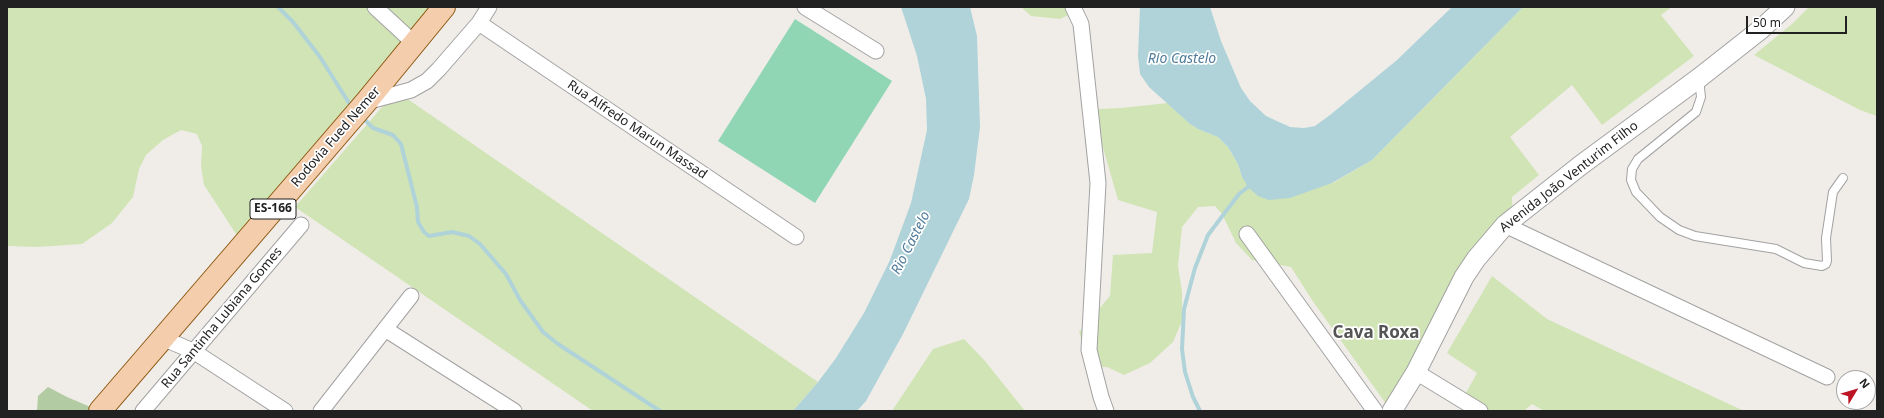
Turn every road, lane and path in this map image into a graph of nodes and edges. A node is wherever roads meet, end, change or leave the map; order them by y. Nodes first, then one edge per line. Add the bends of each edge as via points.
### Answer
1 (375, 7) edge
2 (444, 7) edge
3 (490, 7) edge
4 (805, 7) edge
5 (1073, 7) edge
6 (1785, 7) edge
7 (479, 23) junction
8 (415, 44) junction
9 (876, 51) dead end
10 (1699, 78) junction
11 (366, 102) junction
12 (1843, 178) dead end
13 (301, 225) dead end
14 (1505, 225) junction
15 (1247, 234) dead end
16 (796, 237) dead end
17 (411, 296) dead end
18 (385, 330) junction
19 (162, 338) junction
20 (193, 351) junction
21 (1416, 372) junction
22 (1827, 377) dead end
23 (100, 411) edge
24 (142, 411) edge
25 (286, 411) edge
26 (321, 411) edge
27 (514, 411) edge
28 (1106, 411) edge
29 (1374, 411) edge
30 (1392, 411) edge
31 (1480, 411) edge

1 - 8 street
2 - 8 main road, Rodovia Fued Nemer / ES-166
3 - 7 street
4 - 9 street
5 - 28 street via 1081,24 1098,183 1089,350
6 - 10 street, Avenida João Venturim Filho
7 - 11 street via 427,81 411,90
7 - 16 street, Rua Alfredo Marun Massad
8 - 11 main road, Rodovia Fued Nemer / ES-166
10 - 12 lane via 1701,97 1696,112 1638,159 1632,169 1631,180 1636,192 1660,217 1679,230 1695,236 1776,248 1804,263 1822,266 1827,260 1826,238 1833,192
10 - 14 street, Avenida João Venturim Filho
11 - 19 main road, Rodovia Fued Nemer / ES-166
13 - 20 street, Rua Santinha Lubiana Gomes
14 - 21 street, Avenida João Venturim Filho via 1464,277
14 - 22 street
15 - 29 street
17 - 18 street
18 - 26 street
18 - 27 street
19 - 20 street
19 - 23 main road, Rodovia Fued Nemer / ES-166
20 - 24 street, Rua Santinha Lubiana Gomes
20 - 25 street
21 - 30 street, Avenida João Venturim Filho
21 - 31 street

